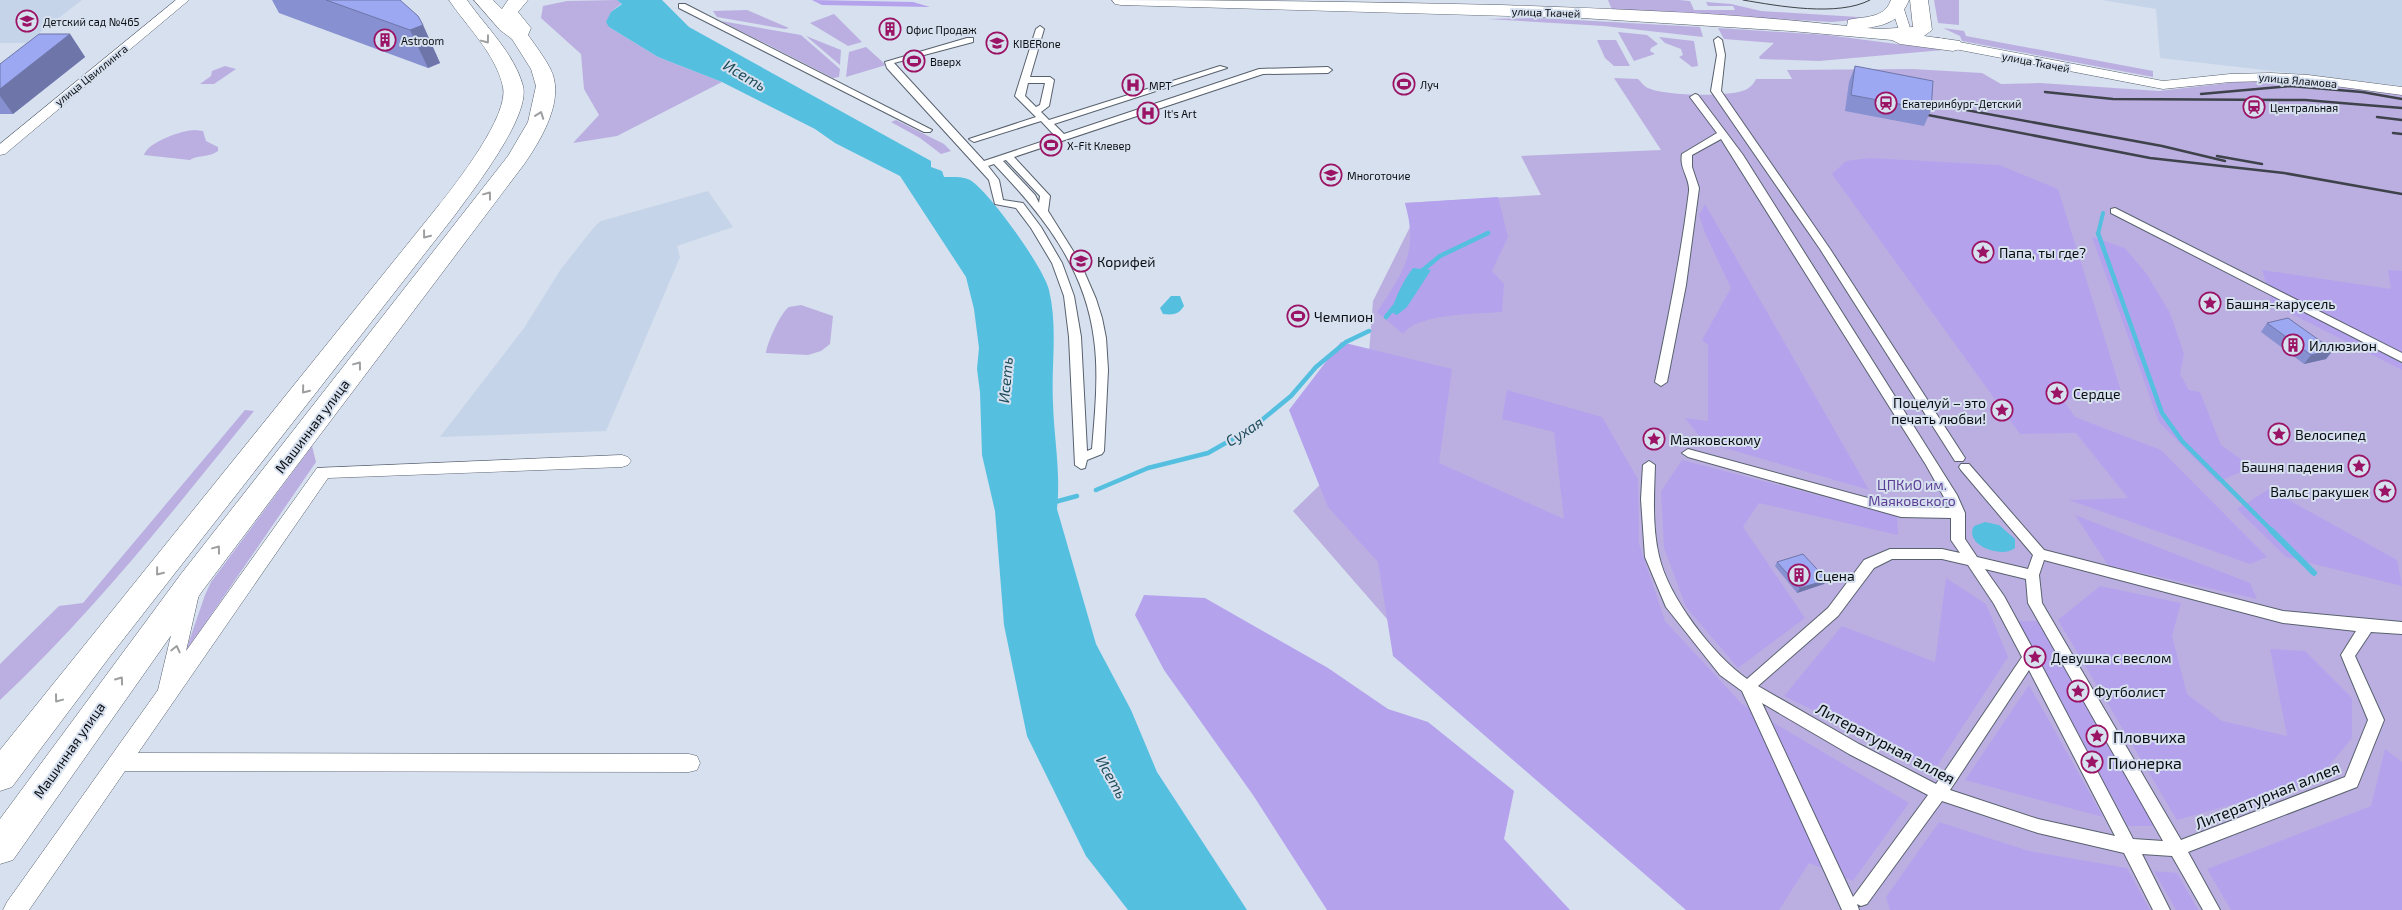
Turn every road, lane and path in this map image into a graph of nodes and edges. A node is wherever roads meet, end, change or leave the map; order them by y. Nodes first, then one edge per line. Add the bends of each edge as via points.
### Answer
1 (183, 0) edge
2 (458, 0) edge
3 (483, 0) edge
4 (519, 0) edge
5 (1121, 0) edge
6 (1919, 0) edge
7 (1899, 4) edge
8 (682, 6) dead end
9 (1791, 25) junction
10 (1837, 26) junction
11 (1917, 28) junction
12 (1040, 29) dead end
13 (519, 35) junction
14 (1882, 35) junction
15 (970, 40) dead end
16 (1718, 40) dead end
17 (1953, 45) junction
18 (1223, 68) dead end
19 (1328, 70) dead end
20 (1025, 80) junction
21 (2164, 84) joint
22 (2402, 91) edge
23 (1695, 97) dead end
24 (1042, 117) junction
25 (927, 130) dead end
26 (1722, 134) junction
27 (1063, 138) junction
28 (974, 139) dead end
29 (0, 151) edge
30 (1008, 156) junction
31 (996, 160) junction
32 (982, 165) junction
33 (1043, 210) junction
34 (2115, 211) dead end
35 (2402, 358) edge
36 (1661, 382) dead end
37 (1688, 453) dead end
38 (622, 461) dead end
39 (1649, 465) dead end
40 (1958, 513) junction
41 (2040, 554) junction
42 (1974, 561) junction
43 (2032, 575) junction
44 (192, 582) junction
45 (2367, 626) junction
46 (2402, 628) edge
47 (2402, 634) edge
48 (2030, 657) junction
49 (1747, 687) junction
50 (166, 696) junction
51 (118, 762) junction
52 (689, 763) dead end
53 (0, 776) edge
54 (1939, 794) junction
55 (2127, 846) junction
56 (0, 848) edge
57 (2177, 849) junction
58 (1861, 898) dead end
59 (15, 910) edge
60 (1851, 910) edge
61 (2162, 910) edge
62 (2212, 910) edge

1 - 29 street, улица Цвиллинга
2 -> 53 main road, Машинная улица via 499,57 510,78 514,100 484,158
3 - 13 main road, Машинная улица
4 - 13 main road via 509,12 522,28
5 - 9 main road, улица Ткачей via 1582,13
6 - 11 main road
7 - 10 main road via 1890,17
7 - 11 street via 1905,30
8 - 25 street
9 - 10 main road
9 - 14 main road, улица Ткачей
10 - 11 street
11 - 14 main road, улица Ткачей
11 - 17 main road via 1925,28 1934,37
12 - 20 street
44 -> 13 main road, Машинная улица via 517,158 538,122 546,86 541,69
14 - 17 main road
15 - 32 street via 889,62
16 - 41 street via 1722,55 1716,91 1824,249 1962,463
17 - 21 street, улица Ткачей
18 - 24 street
19 - 27 street via 1262,71
20 - 24 street via 1020,96
20 - 24 street via 1050,80
21 - 22 street, улица Яламова via 2282,77
23 - 26 street
24 - 27 street
24 - 28 street
26 - 36 street via 1687,154 1685,160 1694,188 1681,284
26 - 40 street via 1952,498
27 - 30 street
30 - 31 street
30 - 33 street via 1045,196
31 - 32 street
31 - 33 street
32 - 33 street via 994,180 999,202 1019,205 1036,227 1057,263 1069,296 1084,460 1098,451 1102,356 1094,310 1078,266
34 - 35 street
37 - 40 street via 1901,512
38 - 50 street via 324,472
39 - 49 street, Литературная аллея via 1647,499 1652,557 1673,607 1725,671
40 - 42 street via 1958,540
41 - 43 street
41 - 45 street via 2283,617
42 - 43 street
42 - 48 street
42 - 49 street via 1942,554 1890,554 1868,564 1833,612
43 - 57 street via 2035,603
50 -> 44 street
56 -> 44 main road, Машинная улица
45 - 46 street
45 - 47 street
45 - 57 street, Литературная аллея via 2348,655 2376,720 2351,782
48 - 54 street
48 - 55 street
49 - 54 street, Литературная аллея
49 - 60 street
50 - 51 street
51 - 52 street
51 - 59 street
54 - 55 street, Литературная аллея via 2038,826
54 - 58 street
55 - 57 street, Литературная аллея
55 - 61 street
57 - 62 street

